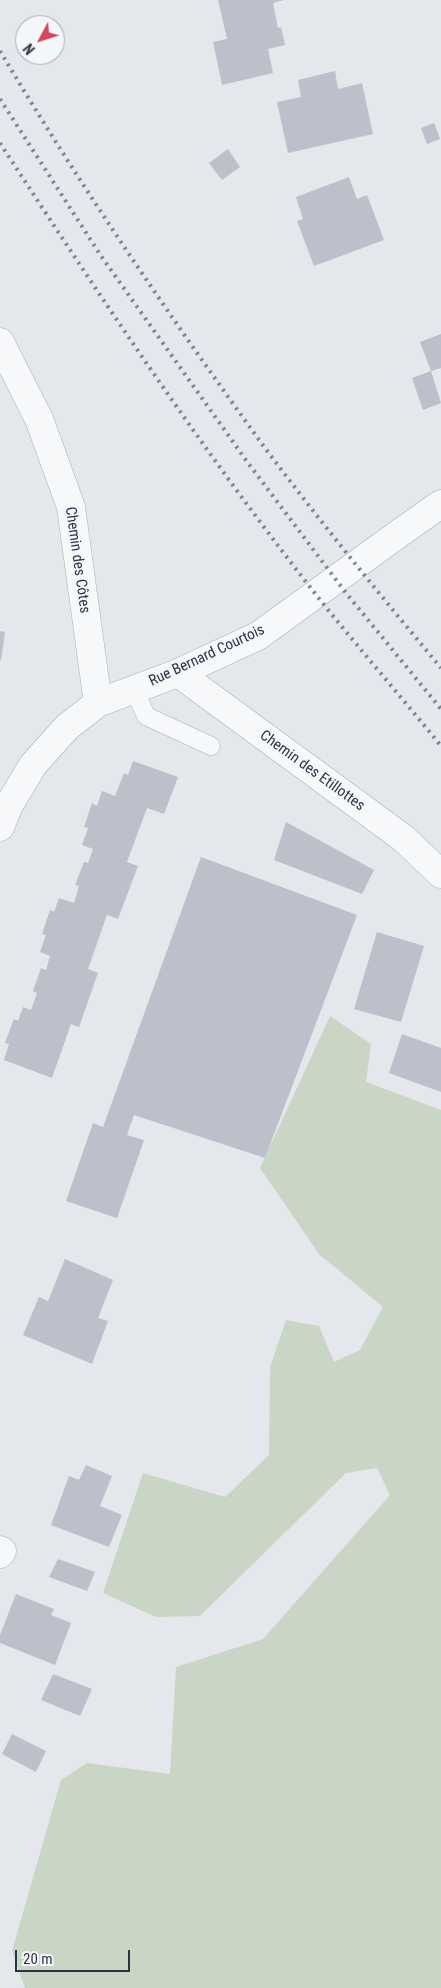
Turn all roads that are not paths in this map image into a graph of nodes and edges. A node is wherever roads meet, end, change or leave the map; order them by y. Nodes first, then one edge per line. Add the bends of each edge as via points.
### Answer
1 (0, 342) edge
2 (441, 504) edge
3 (178, 673) junction
4 (134, 689) junction
5 (98, 703) junction
6 (211, 746) dead end
7 (0, 827) edge
8 (441, 874) edge
9 (0, 1550) edge
10 (0, 1554) edge

1 - 5 street, Chemin des Côtes via 40,419 71,507
2 - 3 street, Rue Bernard Courtois via 258,636
3 - 4 street, Rue Bernard Courtois
3 - 8 street, Chemin des Etillottes via 403,838
4 - 5 street, Rue Bernard Courtois
4 - 6 lane via 146,716
5 - 7 street, Rue Bernard Courtois via 67,728 33,765
9 - 10 street

